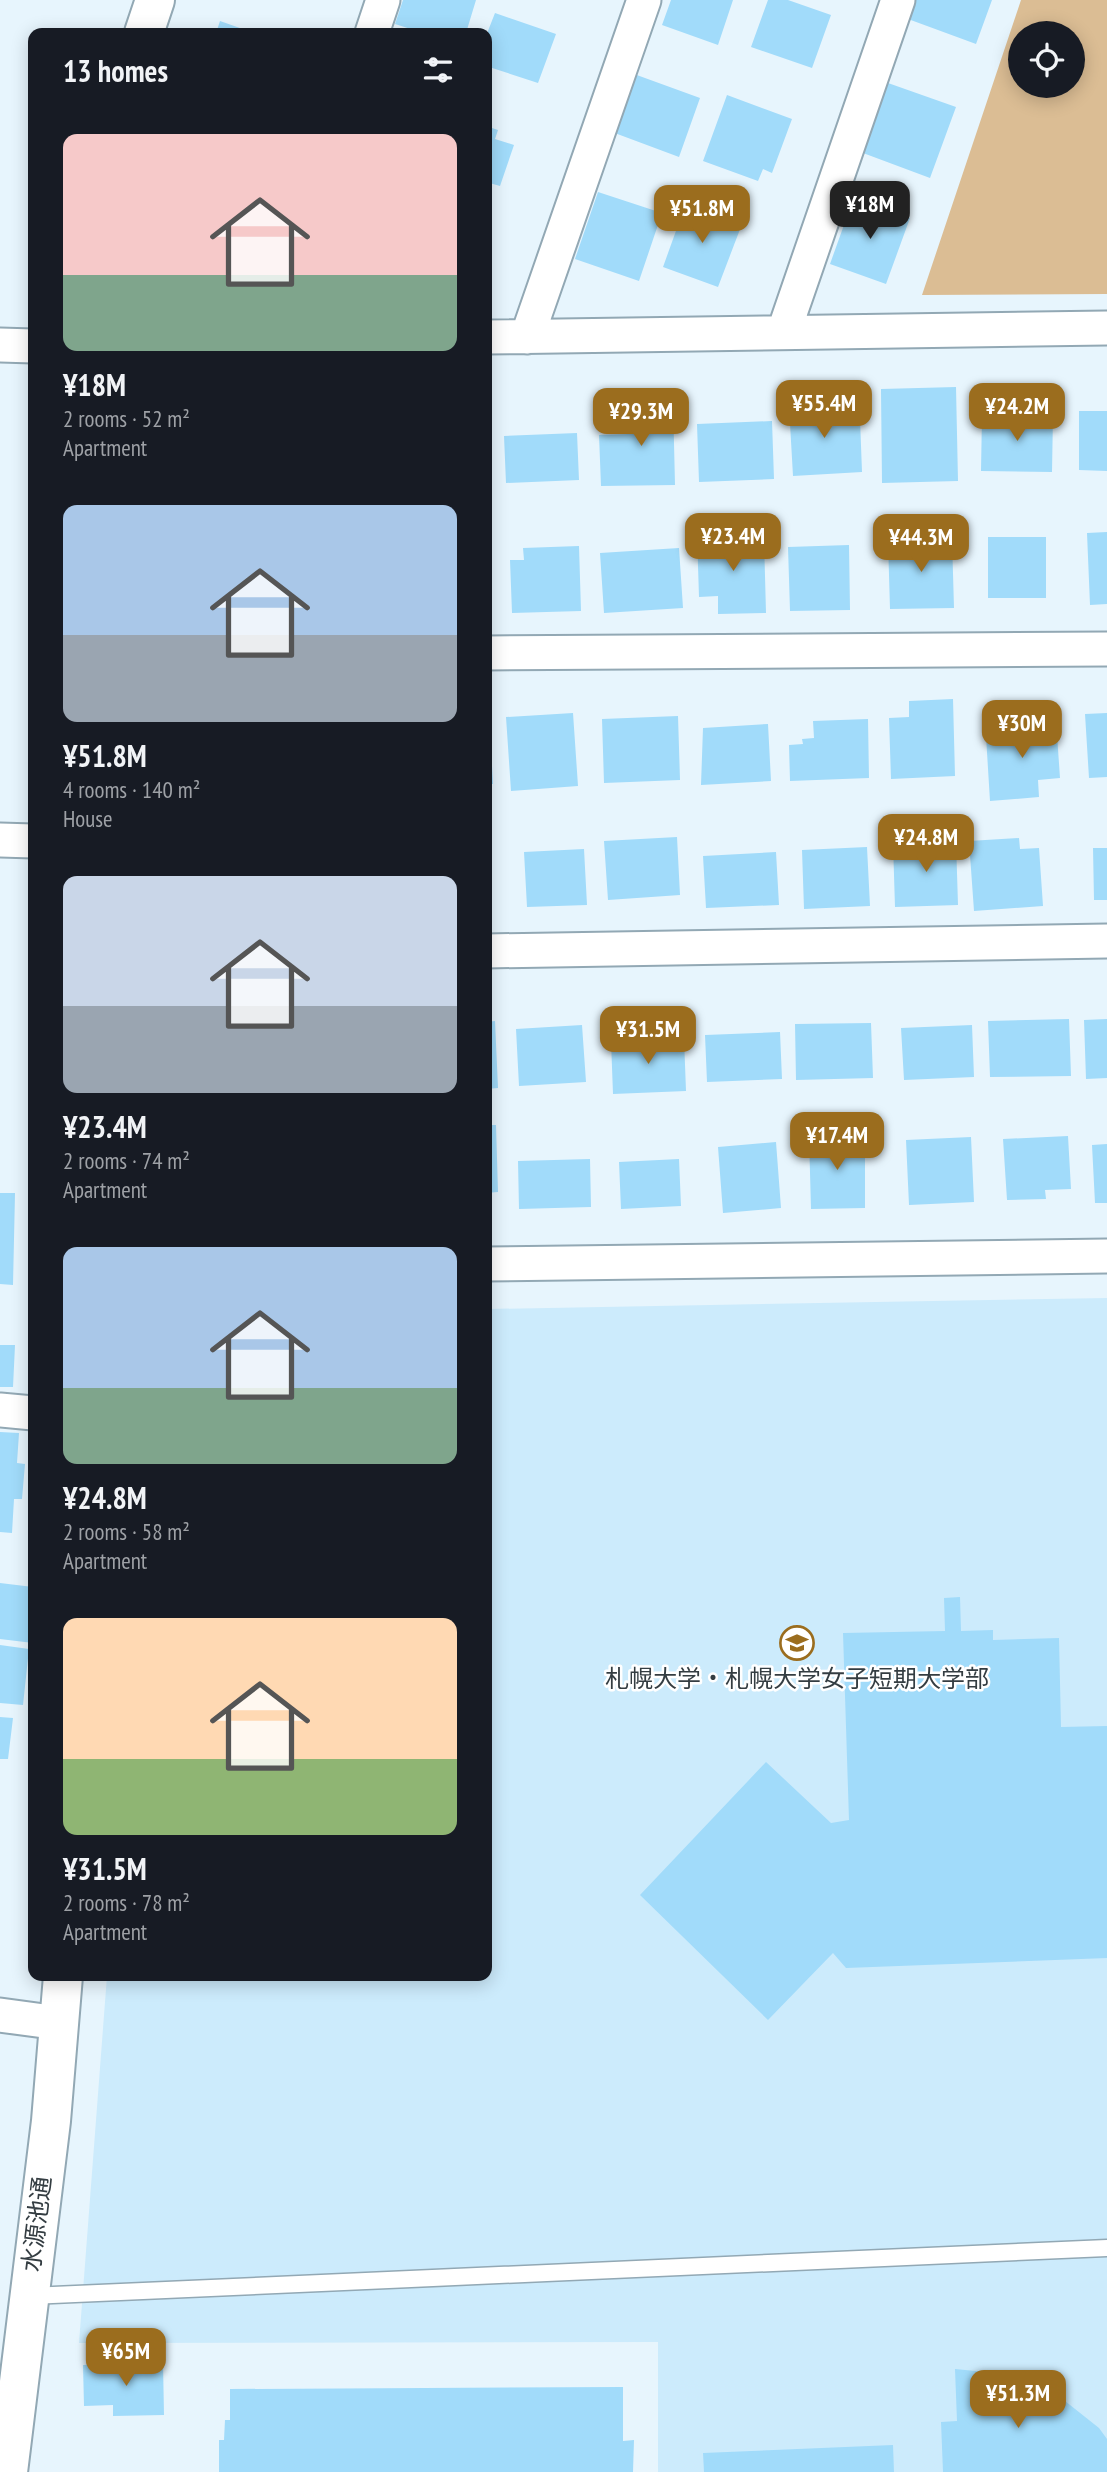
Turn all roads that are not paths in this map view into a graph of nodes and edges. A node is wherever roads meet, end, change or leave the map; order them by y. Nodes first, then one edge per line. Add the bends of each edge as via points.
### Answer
1 (155, 0) edge
2 (383, 0) edge
3 (644, 0) edge
4 (898, 0) edge
5 (146, 28) edge
6 (374, 28) edge
7 (1107, 328) edge
8 (784, 331) junction
9 (492, 337) edge
10 (527, 337) junction
11 (0, 345) edge
12 (28, 346) edge
13 (1107, 649) edge
14 (492, 653) edge
15 (0, 840) edge
16 (28, 841) edge
17 (1107, 941) edge
18 (492, 951) edge
19 (1107, 1256) edge
20 (492, 1264) edge
21 (0, 1410) edge
22 (28, 1413) edge
23 (63, 1981) edge
24 (0, 2015) edge
25 (59, 2023) junction
26 (1107, 2248) edge
27 (28, 2296) junction
28 (8, 2472) edge

1 - 5 street
2 - 6 street
3 - 10 street
4 - 8 street
7 - 8 street
8 - 10 street
9 - 10 street
11 - 12 street
13 - 14 street
15 - 16 street
17 - 18 street
19 - 20 street
21 - 22 street
23 - 25 street, 水源池通
24 - 25 street
25 - 27 street, 水源池通
26 - 27 lane
27 - 28 street, 水源池通

